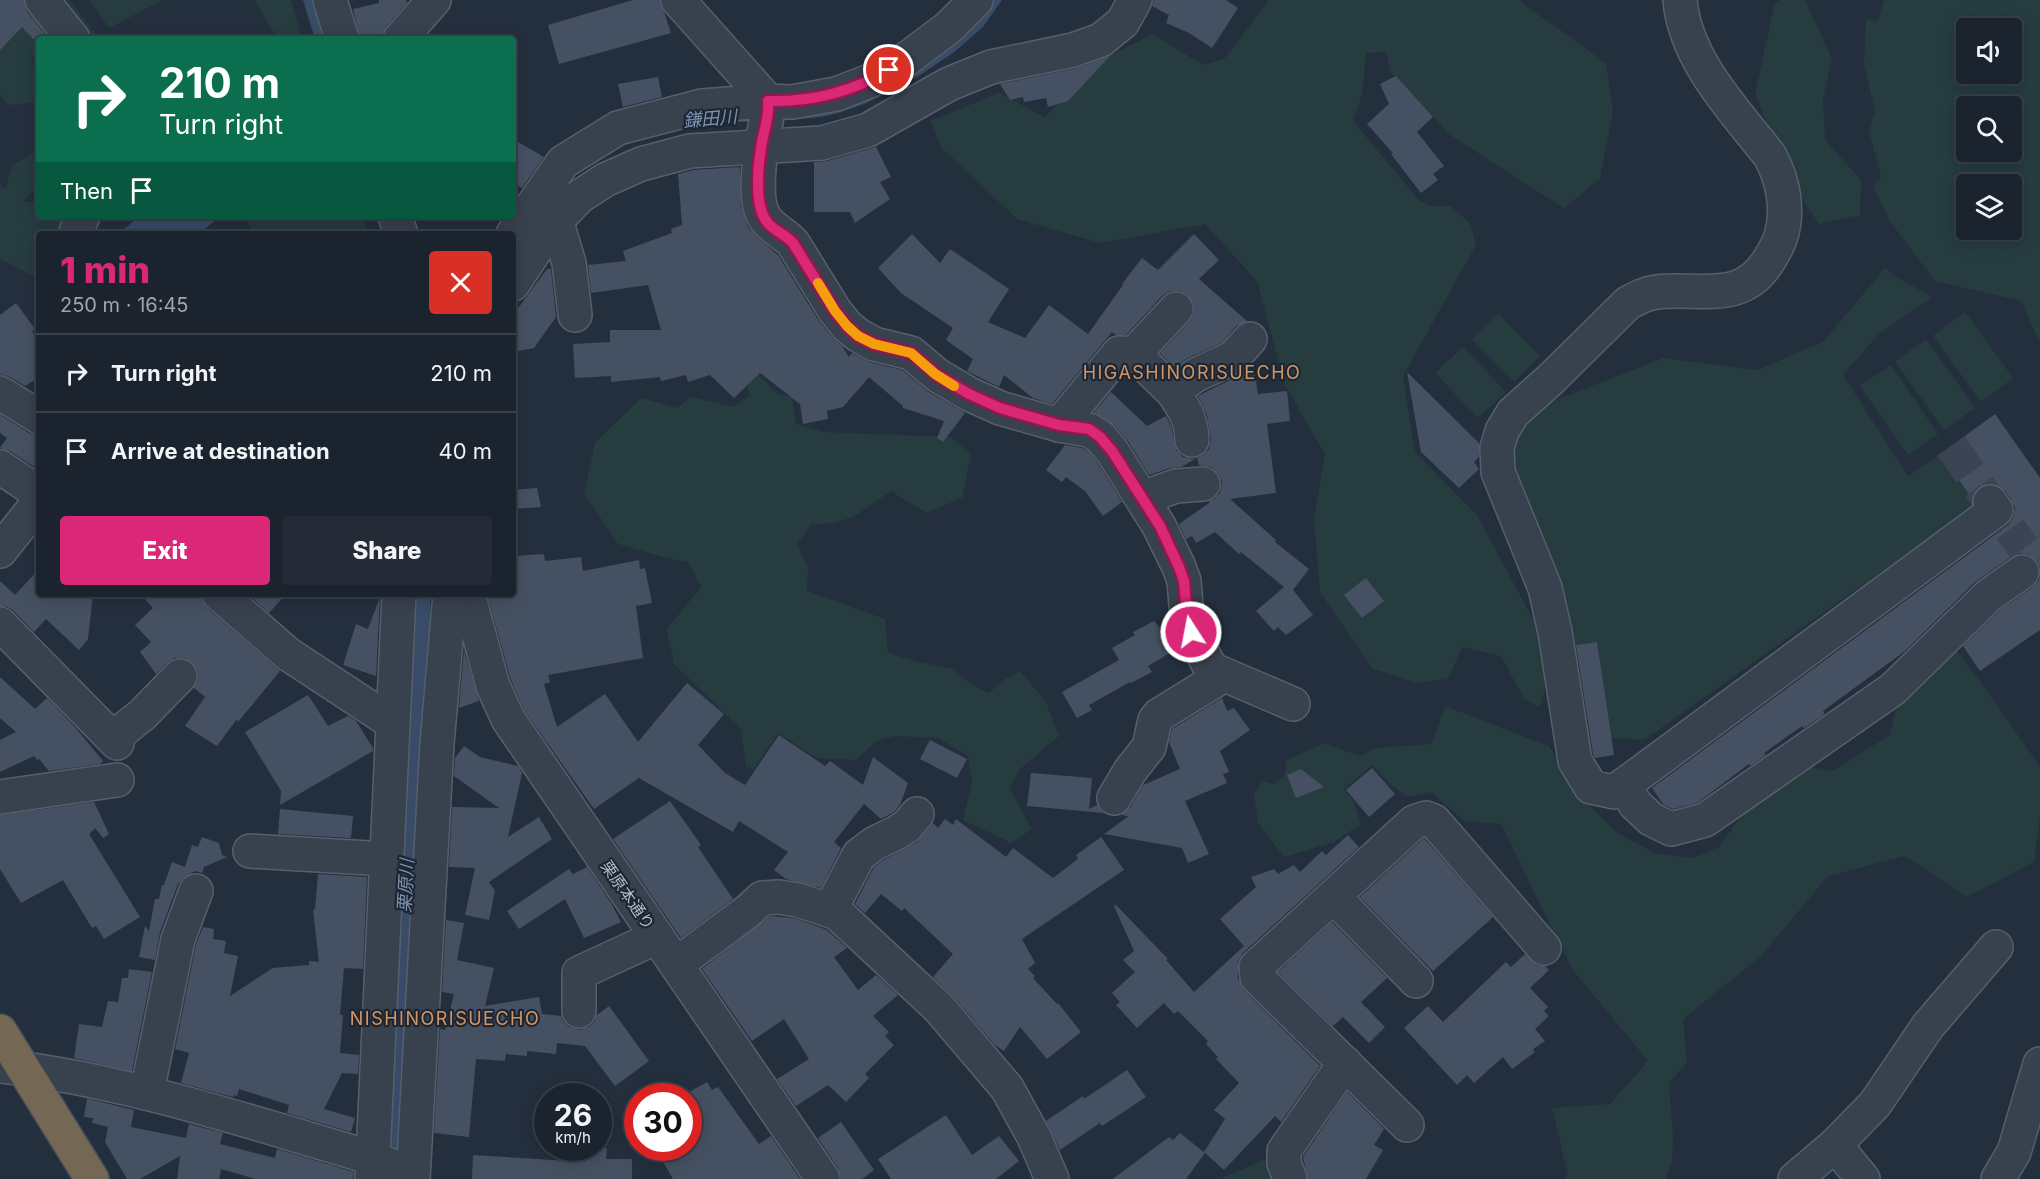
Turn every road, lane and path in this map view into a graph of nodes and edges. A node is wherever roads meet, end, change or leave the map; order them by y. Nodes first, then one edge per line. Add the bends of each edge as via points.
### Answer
1 (42, 0) edge
2 (330, 0) edge
3 (434, 0) edge
4 (678, 0) edge
5 (976, 0) edge
6 (1135, 0) edge
7 (1680, 0) edge
8 (72, 36) edge
9 (341, 36) edge
10 (403, 36) edge
11 (766, 120) junction
12 (556, 220) junction
13 (515, 231) edge
14 (516, 280) edge
15 (1176, 309) dead end
16 (576, 315) dead end
17 (1250, 339) dead end
18 (1134, 354) junction
19 (1173, 392) junction
20 (0, 393) edge
21 (36, 415) edge
22 (1059, 425) junction
23 (1192, 440) dead end
24 (0, 466) edge
25 (1203, 484) dead end
26 (36, 492) edge
27 (1142, 498) junction
28 (36, 506) edge
29 (2018, 543) edge
30 (0, 551) edge
31 (222, 597) edge
32 (399, 597) edge
33 (449, 597) edge
34 (469, 597) edge
35 (0, 624) edge
36 (1224, 675) junction
37 (180, 676) dead end
38 (1293, 704) dead end
39 (393, 723) junction
40 (117, 780) dead end
41 (1624, 785) junction
42 (412, 792) junction
43 (0, 797) edge
44 (1114, 798) dead end
45 (917, 814) dead end
46 (250, 850) dead end
47 (386, 859) junction
48 (196, 891) dead end
49 (1335, 897) junction
50 (830, 910) junction
51 (657, 937) junction
52 (1996, 947) dead end
53 (1544, 948) dead end
54 (677, 964) junction
55 (1416, 981) dead end
56 (579, 1011) dead end
57 (0, 1031) edge
58 (1345, 1064) junction
59 (2040, 1064) edge
60 (11, 1067) edge
61 (147, 1092) junction
62 (1407, 1125) dead end
63 (1835, 1145) junction
64 (398, 1172) edge
65 (92, 1179) edge
66 (823, 1179) edge
67 (1052, 1179) edge
68 (1290, 1179) edge
69 (1795, 1179) edge
70 (1863, 1179) edge
71 (1998, 1179) edge

1 - 8 street
2 - 9 street
3 - 10 street
4 - 11 street
5 - 11 street via 949,27 870,81 836,94 792,102
6 - 11 street via 1123,22 1101,40 1073,50 991,67 949,84 868,130 822,143
7 - 41 street via 1681,18 1698,56 1777,169 1782,182 1785,223 1779,243 1760,273 1736,288 1722,292 1656,291 1628,303 1513,413 1497,448 1498,472 1545,588 1556,632 1575,761 1591,787 1614,792
11 - 12 street via 605,180 579,197
11 - 13 street via 702,106 618,128 563,162
11 - 22 street via 758,193 763,216 793,243 847,326 874,344 911,353 969,394
12 - 14 street
12 - 16 street via 569,263
15 - 18 street
17 - 19 street via 1234,357 1194,376
18 - 19 street
18 - 22 street via 1119,352
19 - 23 street via 1187,412
20 - 21 street
22 - 27 street via 1089,429 1100,437
24 - 26 street
25 - 27 street via 1176,486
27 - 36 street via 1179,567 1191,632 1211,669
28 - 30 street
29 - 41 street
29 - 41 street via 1988,596 1893,689 1705,820 1671,829 1651,819 1635,804
31 - 39 street via 288,654
32 - 39 street
33 - 42 street
34 - 51 street, 栗原本通り via 493,686 508,719
35 - 37 street via 115,740
36 - 38 street
36 - 44 street via 1159,715 1149,747
39 - 42 street
40 - 43 street
42 - 47 street
42 - 64 street
45 - 50 street via 907,826 860,855
46 - 47 street
47 - 64 street
48 - 61 street via 178,939
49 - 53 street via 1414,822 1426,818 1434,820
49 - 55 street
49 - 58 street via 1256,967 1257,976
50 - 54 street via 798,900 762,898
50 - 67 street via 858,931 939,1008 1000,1079 1034,1137
51 - 54 street, 栗原本通り
51 - 56 street via 579,973
52 - 63 street via 1928,1026 1875,1104
54 - 66 street, 栗原本通り
57 - 60 highway
58 - 62 street
58 - 68 street via 1284,1151
59 - 71 street via 2014,1152
60 - 61 street
60 - 65 highway
61 - 64 street via 366,1156
63 - 69 street
63 - 70 street

